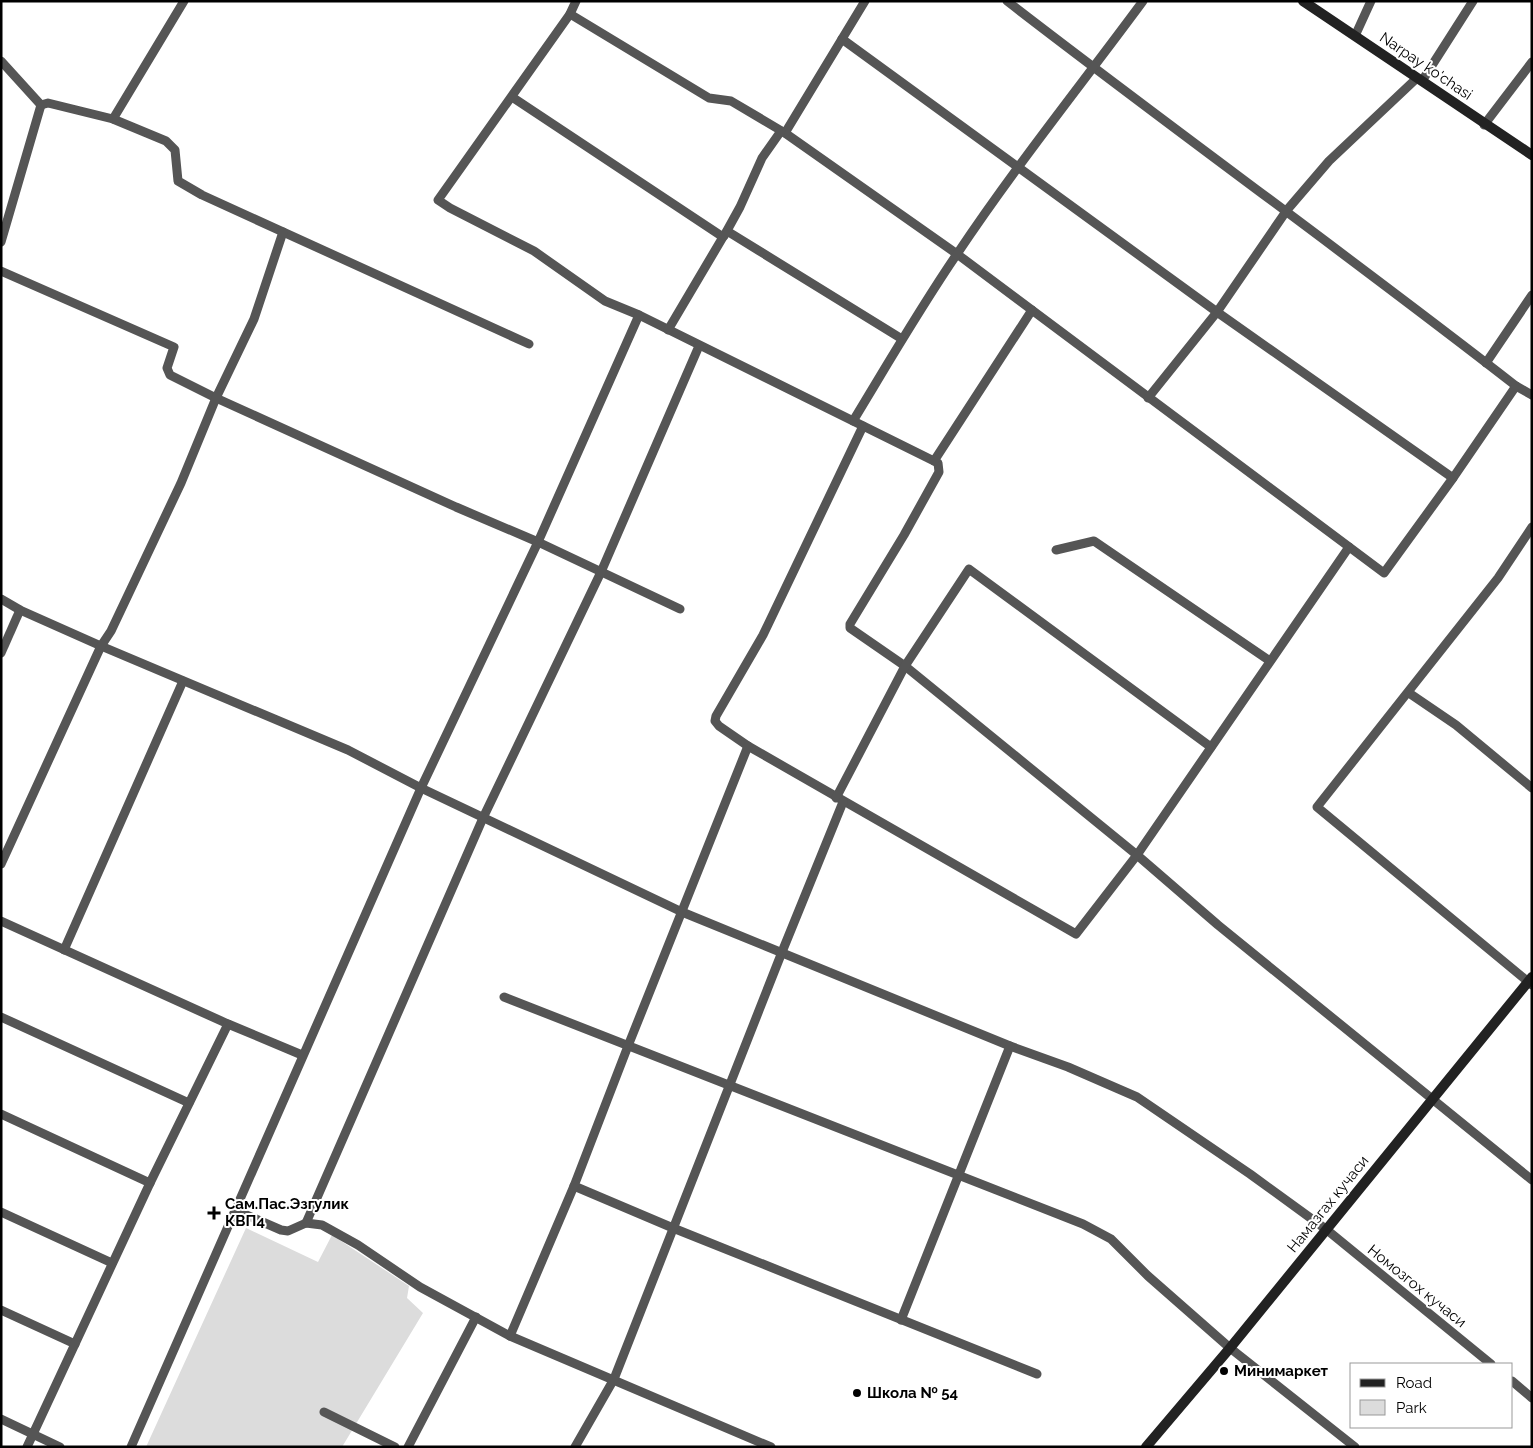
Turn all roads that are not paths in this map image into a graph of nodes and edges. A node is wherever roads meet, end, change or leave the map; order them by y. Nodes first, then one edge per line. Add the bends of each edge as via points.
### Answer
1 (184, 1) edge
2 (576, 1) edge
3 (864, 1) edge
4 (1006, 1) edge
5 (1143, 1) edge
6 (1303, 1) edge
7 (1371, 1) edge
8 (1473, 1) edge
9 (570, 14) junction
10 (1355, 36) junction
11 (842, 39) junction
12 (1, 62) edge
13 (1532, 62) edge
14 (1094, 68) junction
15 (1420, 80) junction
16 (512, 97) junction
17 (41, 105) junction
18 (113, 119) junction
19 (1484, 125) junction
20 (783, 132) junction
21 (1532, 156) edge
22 (1018, 168) junction
23 (1287, 210) junction
24 (283, 232) junction
25 (725, 234) junction
26 (2, 240) edge
27 (957, 254) junction
28 (1, 271) edge
29 (1532, 295) edge
30 (1032, 310) junction
31 (1217, 312) junction
32 (640, 315) junction
33 (668, 330) junction
34 (902, 339) junction
35 (529, 344) dead end
36 (699, 346) junction
37 (1486, 363) junction
38 (1516, 386) junction
39 (1532, 395) edge
40 (216, 398) junction
41 (1148, 398) junction
42 (854, 421) junction
43 (862, 426) junction
44 (934, 461) junction
45 (1452, 478) junction
46 (1532, 527) edge
47 (538, 542) junction
48 (1349, 547) junction
49 (1056, 550) dead end
50 (601, 572) junction
51 (1, 599) edge
52 (680, 609) dead end
53 (20, 610) junction
54 (100, 646) junction
55 (1, 653) edge
56 (1270, 661) junction
57 (905, 666) junction
58 (183, 681) junction
59 (1409, 693) junction
60 (748, 746) junction
61 (1210, 747) junction
62 (421, 788) junction
63 (1532, 788) edge
64 (840, 800) junction
65 (483, 818) junction
66 (1136, 855) junction
67 (1, 864) edge
68 (682, 912) junction
69 (1, 921) edge
70 (64, 950) junction
71 (782, 952) junction
72 (1530, 982) edge
73 (504, 997) dead end
74 (1, 1017) edge
75 (228, 1024) junction
76 (628, 1046) junction
77 (1010, 1046) junction
78 (302, 1055) junction
79 (730, 1085) junction
80 (1434, 1098) junction
81 (189, 1104) junction
82 (1, 1114) edge
83 (960, 1175) junction
84 (1532, 1180) edge
85 (150, 1183) junction
86 (574, 1186) junction
87 (234, 1210) junction
88 (1, 1212) edge
89 (306, 1224) junction
90 (673, 1228) junction
91 (1326, 1230) junction
92 (112, 1263) junction
93 (1, 1310) edge
94 (476, 1317) junction
95 (901, 1320) junction
96 (510, 1336) junction
97 (75, 1344) junction
98 (1230, 1348) junction
99 (1490, 1363) edge
100 (1037, 1374) dead end
101 (614, 1379) junction
102 (1513, 1382) edge
103 (1532, 1398) edge
104 (324, 1412) dead end
105 (1, 1419) edge
106 (33, 1434) junction
107 (27, 1447) edge
108 (60, 1447) edge
109 (131, 1447) edge
110 (395, 1447) edge
111 (408, 1447) edge
112 (575, 1447) edge
113 (771, 1447) edge
114 (1146, 1447) edge
115 (1355, 1447) edge

1 - 18 street
2 - 9 street
3 - 11 street
4 - 14 street
5 - 14 street
6 - 10 street, Narpay ko'chasi
7 - 10 street
8 - 15 street
9 - 16 street
9 - 20 street via 709,98 731,101
10 - 15 street, Narpay ko'chasi
11 - 20 street
11 - 22 street
12 - 17 street
13 - 19 street
14 - 22 street
14 - 23 street
15 - 19 street, Narpay ko'chasi
15 - 23 street via 1329,162
16 - 25 street
16 - 32 street via 438,200 534,251 604,301
17 - 18 street
17 - 26 street
18 - 24 street via 166,141 175,150 178,181
19 - 21 street, Narpay ko'chasi
20 - 25 street via 762,158
20 - 27 street
22 - 27 street
22 - 31 street
23 - 31 street
23 - 37 street
24 - 35 street
24 - 40 street via 254,319
25 - 33 street
25 - 34 street
27 - 30 street
27 - 34 street
28 - 40 street via 174,347 167,368 170,376
29 - 37 street
30 - 41 street
30 - 44 street
31 - 41 street
31 - 45 street
32 - 33 street
32 - 47 street
33 - 36 street
34 - 42 street
36 - 42 street
36 - 50 street
37 - 38 street
38 - 39 street
38 - 45 street
40 - 47 street
40 - 54 street via 181,483 111,631
41 - 48 street
42 - 43 street
43 - 44 street
43 - 60 street via 763,635 716,716 719,726
44 - 57 street via 939,472 850,624 850,628
45 - 48 street via 1384,573
46 - 59 street via 1498,578
47 - 50 street
47 - 62 street
48 - 56 street
49 - 56 street via 1094,542
50 - 52 street
50 - 65 street
51 - 53 street, Номозгох кучаси
53 - 54 street, Номозгох кучаси
53 - 55 street
54 - 58 street, Номозгох кучаси
54 - 67 street
56 - 61 street
57 - 61 street via 969,569
57 - 64 street
57 - 66 street
58 - 62 street, Номозгох кучаси via 348,750
58 - 70 street
59 - 63 street via 1456,725
59 - 72 street via 1317,807
60 - 64 street
60 - 68 street
61 - 66 street
62 - 65 street, Номозгох кучаси
62 - 78 street
64 - 66 street via 1076,934
64 - 71 street
65 - 68 street, Номозгох кучаси
65 - 89 street
66 - 80 street
68 - 71 street, Номозгох кучаси
68 - 76 street
69 - 70 street
70 - 75 street
71 - 77 street, Номозгох кучаси
71 - 79 street
72 - 80 street, Намазгах кучаси
73 - 76 street
74 - 81 street
75 - 78 street
75 - 81 street
76 - 79 street
76 - 86 street
77 - 83 street
77 - 91 street, Номозгох кучаси via 1137,1097
78 - 87 street
79 - 83 street
79 - 90 street
80 - 84 street
80 - 91 street, Намазгах кучаси
81 - 85 street
82 - 85 street
83 - 95 street
83 - 98 street via 1083,1224 1111,1239
85 - 92 street
86 - 90 street
86 - 96 street
87 - 89 street via 281,1230 288,1231
87 - 109 street
88 - 92 street
89 - 94 street via 322,1225 420,1287
90 - 95 street
90 - 101 street
91 - 98 street, Намазгах кучаси
91 - 99 street, Номозгох кучаси
92 - 97 street
93 - 97 street
94 - 96 street
94 - 111 street
95 - 100 street
96 - 101 street
97 - 106 street
98 - 114 street, Намазгах кучаси
98 - 115 street
101 - 112 street
101 - 113 street
102 - 103 street
104 - 110 street
105 - 106 street
106 - 107 street
106 - 108 street

